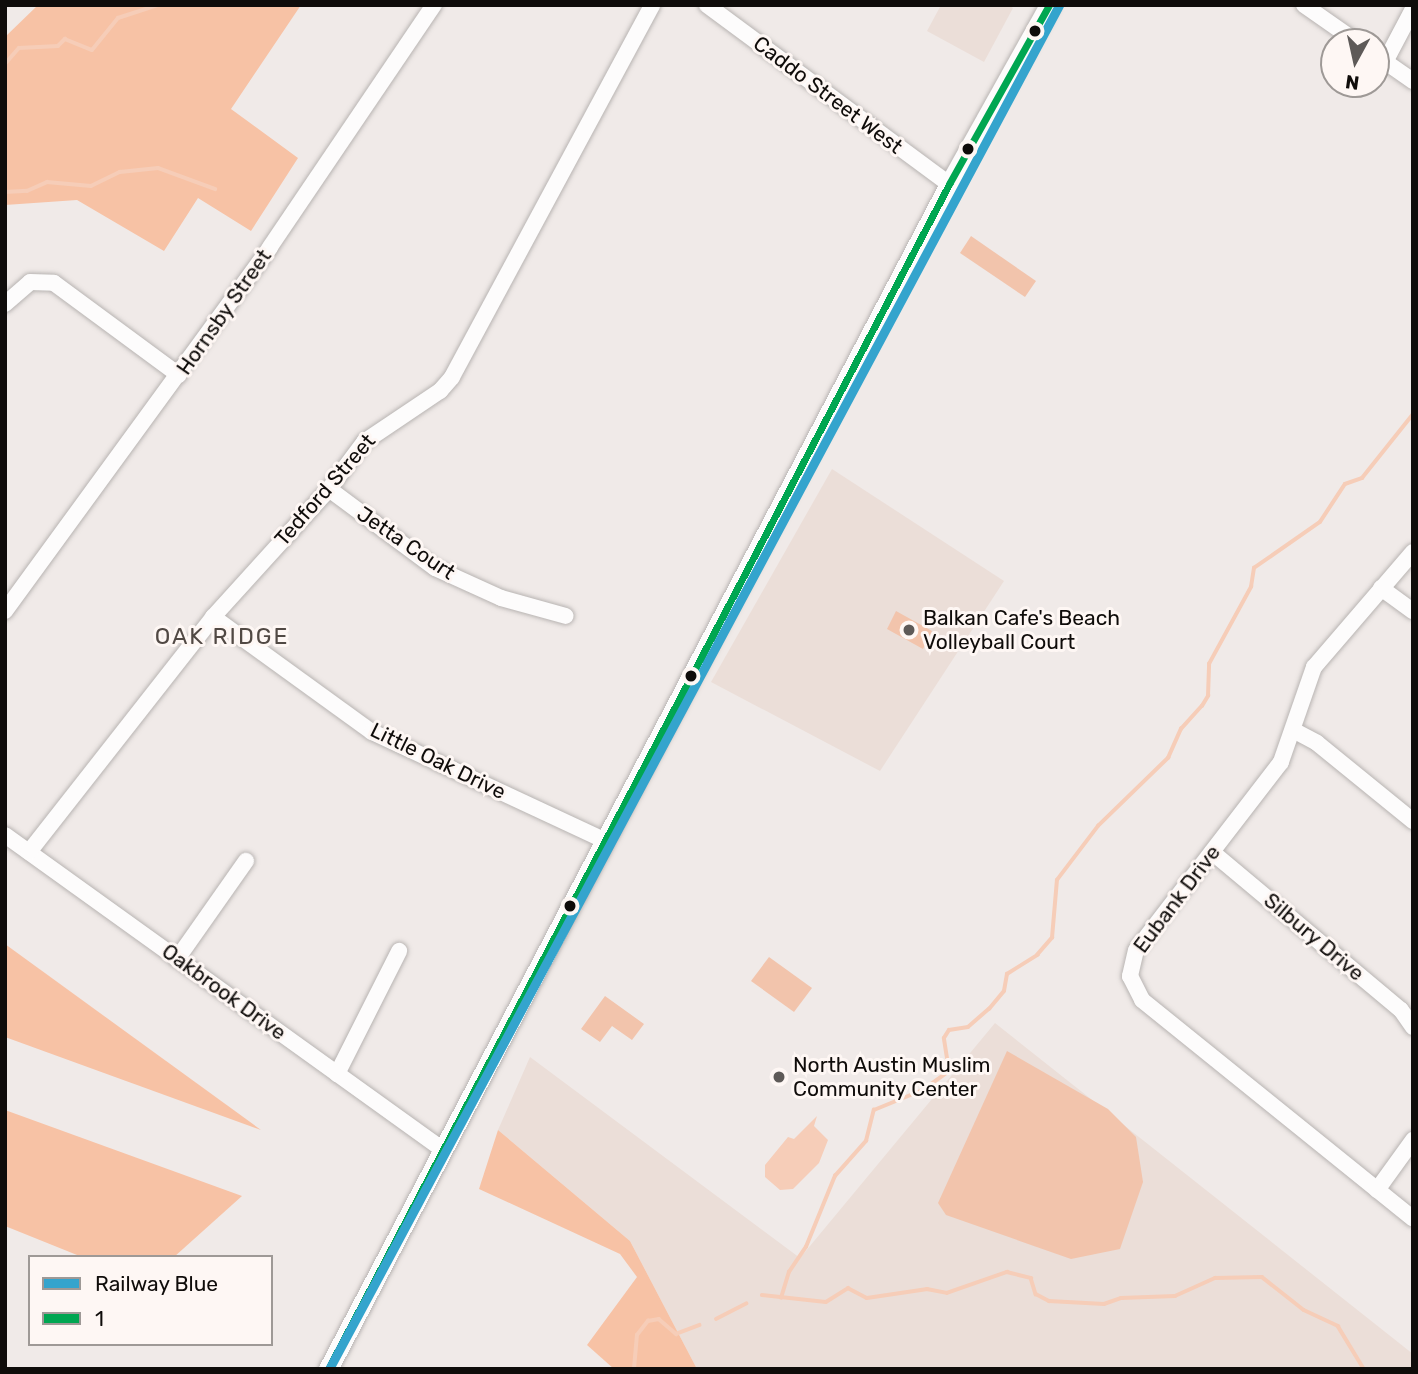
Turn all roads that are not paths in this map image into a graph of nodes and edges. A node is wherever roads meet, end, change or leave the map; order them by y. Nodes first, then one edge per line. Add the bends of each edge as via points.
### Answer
1 (434, 5) edge
2 (652, 5) edge
3 (708, 5) edge
4 (1049, 5) edge
5 (1304, 5) edge
6 (1413, 9) edge
7 (1337, 28) edge
8 (1390, 43) edge
9 (1390, 65) edge
10 (1413, 81) edge
11 (949, 184) junction
12 (5, 304) edge
13 (179, 375) junction
14 (329, 489) junction
15 (1413, 552) edge
16 (1381, 587) junction
17 (5, 611) edge
18 (1413, 611) edge
19 (566, 616) dead end
20 (213, 617) junction
21 (1293, 730) junction
22 (1413, 821) edge
23 (5, 835) edge
24 (604, 839) junction
25 (29, 852) junction
26 (1212, 852) junction
27 (246, 861) dead end
28 (399, 951) dead end
29 (177, 959) junction
30 (1413, 1027) edge
31 (337, 1074) junction
32 (1413, 1140) edge
33 (442, 1149) junction
34 (1377, 1190) junction
35 (1413, 1219) edge
36 (328, 1369) edge

1 - 13 street, Hornsby Street
2 - 14 street, Tedford Street via 452,377 440,391 363,442
3 - 11 street, Caddo Street West
4 - 11 main road
5 - 7 street
6 - 8 street
9 - 10 street
11 - 24 main road
12 - 13 street via 30,282 54,283
13 - 17 street, Hornsby Street
14 - 19 street, Jetta Court via 435,568 500,598
14 - 20 street, Tedford Street
15 - 16 street, Eubank Drive
16 - 18 street
16 - 21 street, Eubank Drive via 1314,667
20 - 24 street, Little Oak Drive via 372,732
20 - 25 street, Tedford Street
21 - 22 street via 1317,743
21 - 26 street, Eubank Drive via 1266,786
23 - 25 street, Oakbrook Drive
24 - 33 main road
25 - 29 street, Oakbrook Drive
26 - 30 street, Silbury Drive via 1401,1010
26 - 34 street, Eubank Drive via 1136,950 1130,968 1132,983 1142,1000
27 - 29 street
28 - 31 street
29 - 31 street, Oakbrook Drive
31 - 33 street, Oakbrook Drive
32 - 34 street
33 - 36 main road
34 - 35 street, Eubank Drive

